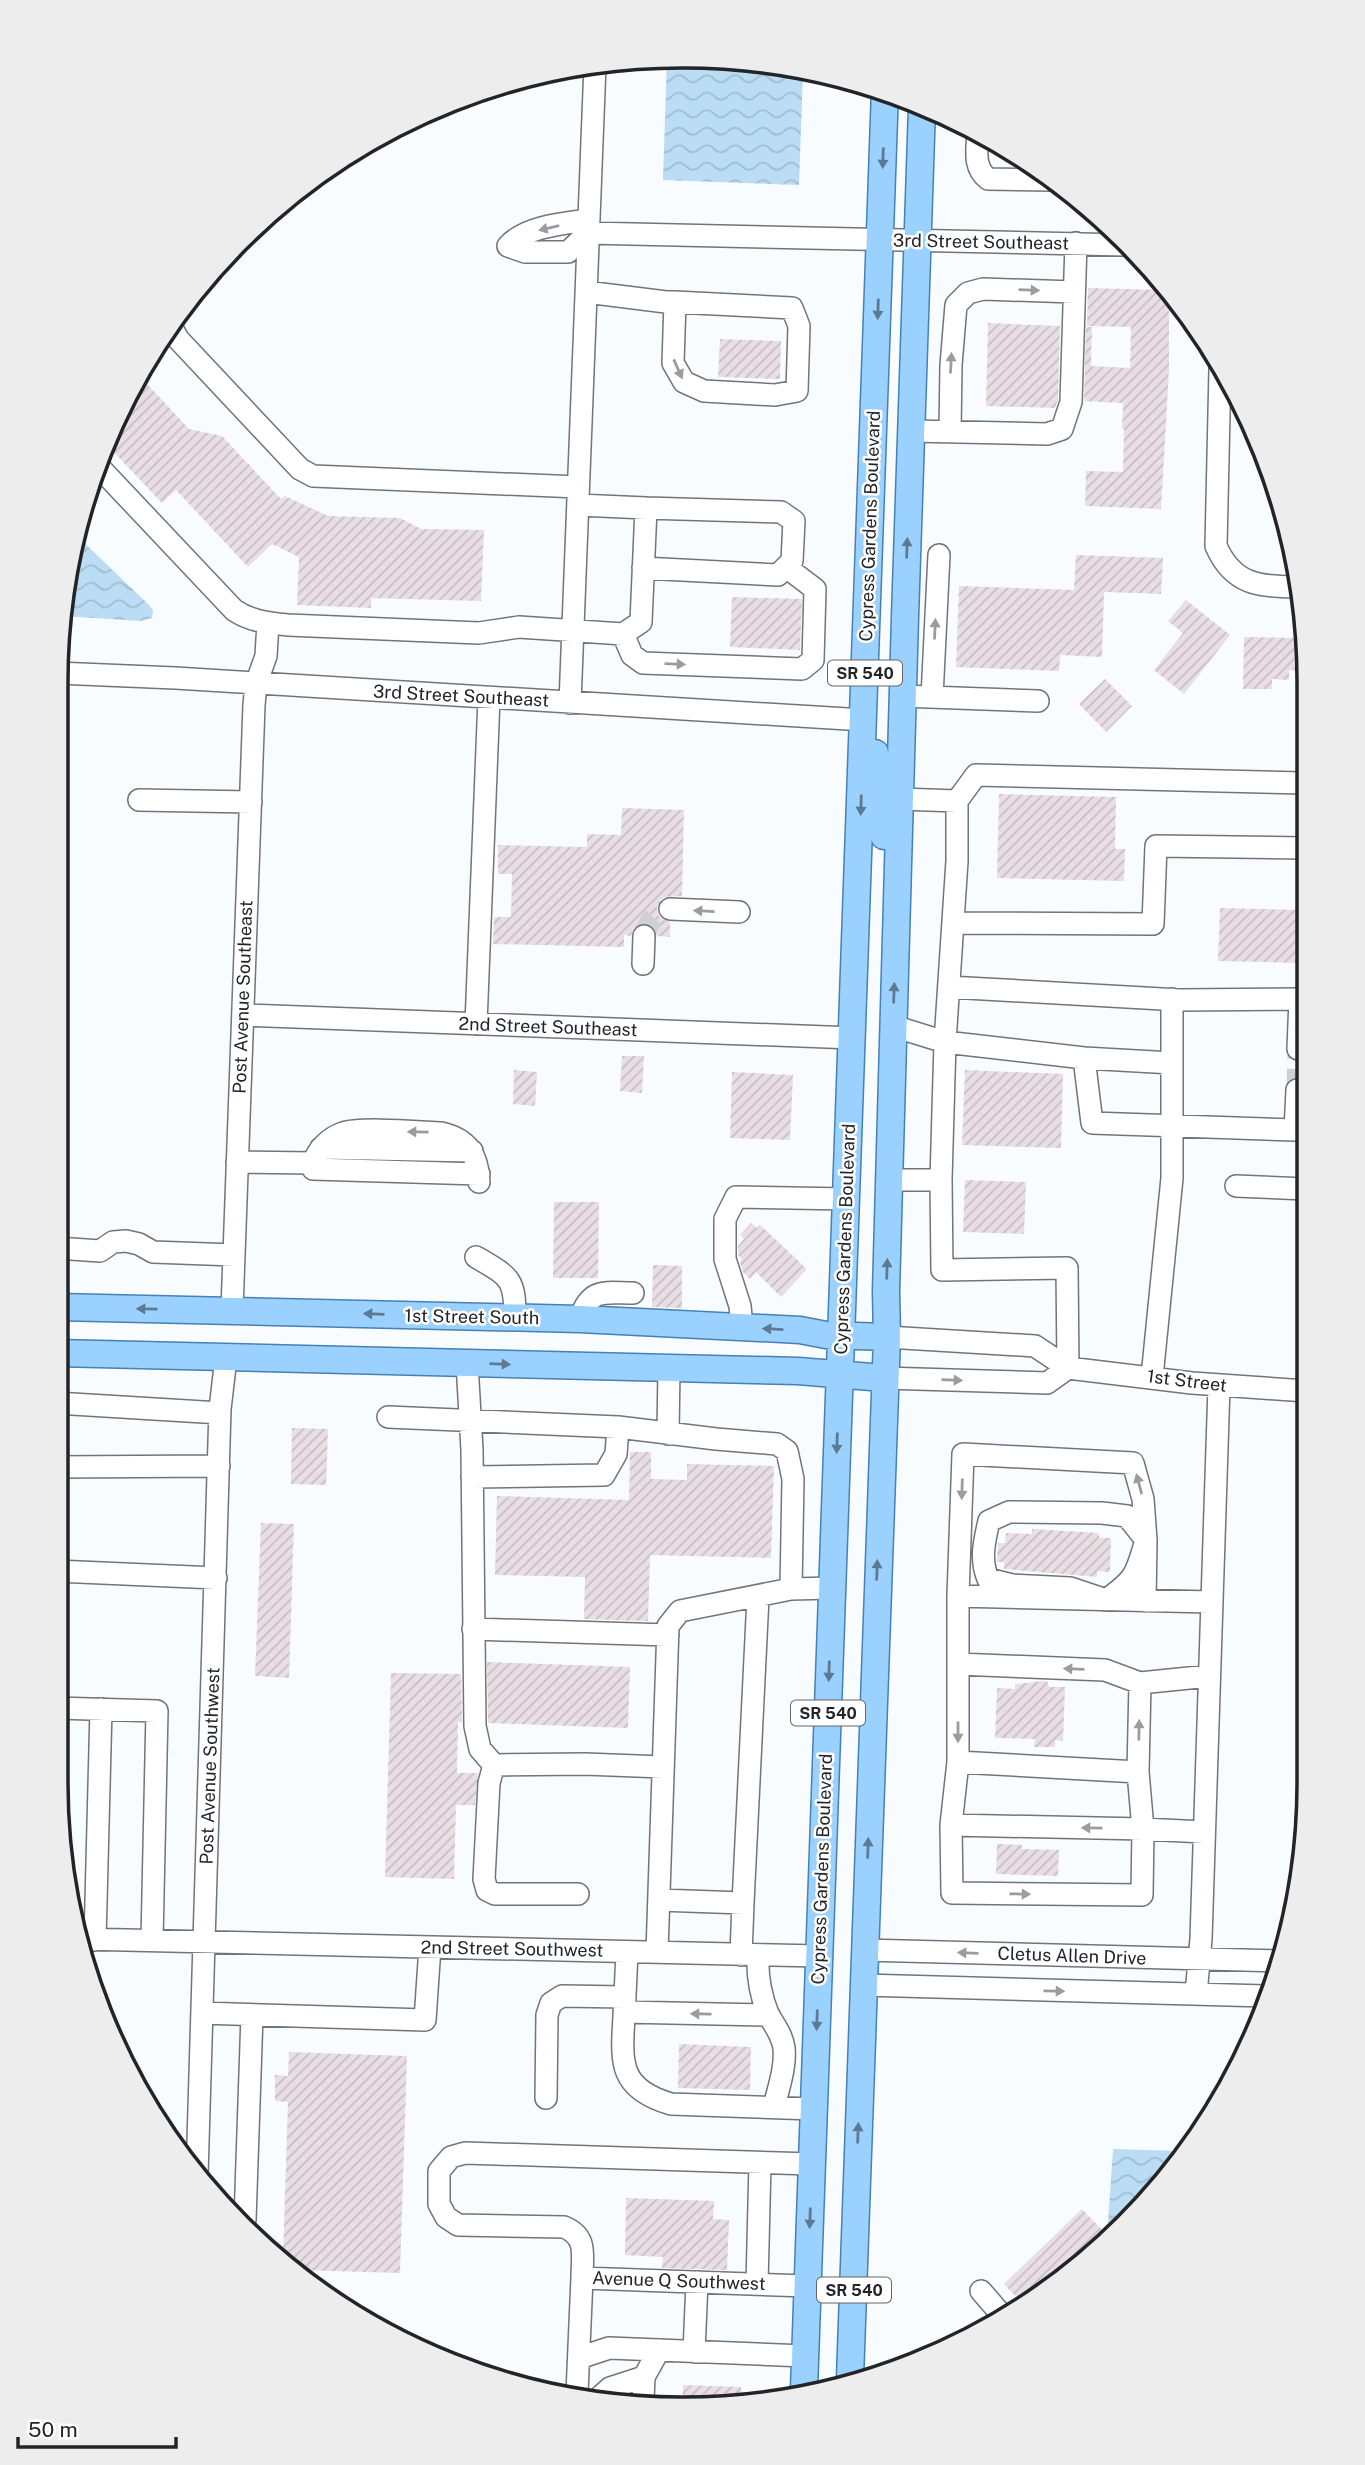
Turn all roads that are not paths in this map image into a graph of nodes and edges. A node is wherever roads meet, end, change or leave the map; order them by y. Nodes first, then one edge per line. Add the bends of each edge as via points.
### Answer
1 (595, 75) edge
2 (885, 103) edge
3 (922, 117) edge
4 (978, 144) edge
5 (1035, 180) edge
6 (589, 233) junction
7 (880, 240) junction
8 (918, 242) junction
9 (1111, 242) edge
10 (1076, 243) junction
11 (586, 292) junction
12 (1074, 292) junction
13 (674, 302) junction
14 (176, 335) edge
15 (1220, 386) edge
16 (911, 431) junction
17 (950, 432) junction
18 (105, 474) edge
19 (578, 496) junction
20 (646, 508) junction
21 (939, 555) dead end
22 (786, 567) junction
23 (643, 568) junction
24 (1289, 586) edge
25 (268, 623) junction
26 (573, 629) junction
27 (623, 634) junction
28 (68, 674) edge
29 (256, 684) junction
30 (902, 696) junction
31 (932, 697) junction
32 (489, 698) junction
33 (1038, 701) dead end
34 (570, 703) junction
35 (864, 720) junction
36 (1297, 783) edge
37 (900, 799) junction
38 (139, 800) dead end
39 (957, 801) junction
40 (251, 802) junction
41 (1297, 848) edge
42 (858, 882) junction
43 (897, 891) junction
44 (670, 909) dead end
45 (738, 912) dead end
46 (953, 923) junction
47 (644, 936) tunnel mouth
48 (643, 964) dead end
49 (949, 987) junction
50 (1172, 999) junction
51 (1297, 999) edge
52 (244, 1015) junction
53 (476, 1024) junction
54 (893, 1027) junction
55 (853, 1038) junction
56 (944, 1042) junction
57 (1084, 1058) junction
58 (1172, 1063) junction
59 (1172, 1125) junction
60 (1297, 1130) edge
61 (315, 1160) junction
62 (237, 1162) junction
63 (889, 1180) junction
64 (941, 1180) junction
65 (1236, 1186) dead end
66 (1297, 1189) edge
67 (847, 1199) junction
68 (68, 1249) edge
69 (234, 1255) junction
70 (477, 1256) dead end
71 (633, 1293) dead end
72 (68, 1307) edge
73 (232, 1310) junction
74 (515, 1318) junction
75 (580, 1319) junction
76 (741, 1327) junction
77 (841, 1335) junction
78 (887, 1337) junction
79 (68, 1353) edge
80 (226, 1358) junction
81 (467, 1363) junction
82 (1069, 1367) junction
83 (669, 1368) junction
84 (840, 1375) junction
85 (1152, 1377) junction
86 (884, 1378) junction
87 (1219, 1386) junction
88 (1297, 1390) edge
89 (68, 1404) edge
90 (220, 1413) junction
91 (388, 1417) dead end
92 (469, 1420) junction
93 (618, 1427) junction
94 (667, 1434) junction
95 (219, 1466) junction
96 (68, 1467) edge
97 (472, 1477) junction
98 (1146, 1540) junction
99 (68, 1572) edge
100 (216, 1578) junction
101 (832, 1588) junction
102 (791, 1589) junction
103 (958, 1596) junction
104 (758, 1597) junction
105 (1106, 1600) junction
106 (1145, 1601) junction
107 (1211, 1602) junction
108 (473, 1629) junction
109 (668, 1635) junction
110 (958, 1664) junction
111 (1209, 1676) junction
112 (1140, 1684) junction
113 (68, 1708) edge
114 (101, 1709) junction
115 (958, 1762) junction
116 (494, 1765) junction
117 (663, 1767) junction
118 (1138, 1772) junction
119 (951, 1825) junction
120 (1143, 1829) junction
121 (1204, 1832) junction
122 (578, 1894) dead end
123 (659, 1900) junction
124 (743, 1903) junction
125 (88, 1937) edge
126 (88, 1940) edge
127 (152, 1940) junction
128 (205, 1941) junction
129 (430, 1947) junction
130 (864, 1950) junction
131 (627, 1952) junction
132 (657, 1952) junction
133 (750, 1955) junction
134 (819, 1956) junction
135 (1198, 1960) junction
136 (1270, 1961) edge
137 (863, 1985) junction
138 (1196, 1994) junction
139 (1258, 1996) edge
140 (624, 2005) junction
141 (202, 2013) junction
142 (252, 2015) junction
143 (769, 2015) junction
144 (546, 2098) dead end
145 (774, 2107) junction
146 (814, 2109) junction
147 (197, 2159) edge
148 (760, 2163) junction
149 (812, 2164) junction
150 (246, 2215) edge
151 (582, 2278) junction
152 (697, 2282) junction
153 (757, 2284) junction
154 (807, 2286) junction
155 (981, 2291) dead end
156 (997, 2310) edge
157 (659, 2350) junction
158 (694, 2352) junction
159 (805, 2356) junction
160 (579, 2358) junction
161 (850, 2373) edge
162 (644, 2377) junction
163 (804, 2385) edge
164 (577, 2387) edge
165 (606, 2391) edge
166 (643, 2395) edge

1 - 6 street
2 -> 7 main road, Cypress Gardens Boulevard / SR 540
3 - 8 main road, SR 540
4 - 5 street via 977,164 988,179
6 - 7 street, 3rd Street Southeast
6 - 11 street
7 - 8 street, 3rd Street Southeast
7 -> 35 main road, Cypress Gardens Boulevard / SR 540
8 - 10 street, 3rd Street Southeast
8 - 16 main road, SR 540
9 - 10 street, 3rd Street Southeast
10 - 12 street
11 - 13 street
11 - 19 street
17 -> 12 street via 956,305 968,293 983,289
12 - 17 street via 1071,402 1062,429 1046,434
13 -> 13 street via 673,363 684,382 704,391 775,395 797,391 799,326 792,308
14 - 19 street via 313,477
15 - 24 street via 1216,546 1223,562 1251,584
16 - 17 street
30 -> 16 main road, SR 540
18 - 25 street via 234,610
19 - 20 street
19 - 26 street
20 - 22 street via 781,512 794,521 792,561
20 - 23 street
31 -> 21 street
22 - 23 street via 778,575
27 -> 22 street via 632,655 643,663 802,669 813,660 815,589
23 - 27 street via 641,622
25 - 26 street via 479,633 519,627
25 - 29 street, Post Avenue Southeast via 266,656
26 - 27 street
26 - 34 street
28 - 29 street, 3rd Street Southeast
29 - 32 street, 3rd Street Southeast
29 - 40 street, Post Avenue Southeast
30 - 31 street
30 - 37 main road, SR 540
31 - 33 street
32 - 34 street, 3rd Street Southeast
32 - 53 street
34 - 35 street, 3rd Street Southeast
35 -> 42 main road, Cypress Gardens Boulevard / SR 540
35 - 43 main road via 876,757 885,847 892,886
36 - 39 street via 975,775
37 - 39 street
37 - 43 main road, SR 540
38 - 40 street
39 - 46 street
40 - 52 street, Post Avenue Southeast
41 - 46 street via 1156,846 1153,923
42 - 54 main road via 870,906 872,1013
42 - 55 main road, Cypress Gardens Boulevard / SR 540
54 -> 43 main road, SR 540
45 -> 44 street
46 - 49 street
47 - 48 street
49 - 50 street
49 - 56 street
50 - 51 street
50 - 58 street
52 - 53 street, 2nd Street Southeast
52 - 62 street, Post Avenue Southeast
53 - 55 street, 2nd Street Southeast
54 - 56 street
54 - 63 main road, SR 540
55 - 67 main road, Cypress Gardens Boulevard / SR 540
56 - 57 street
56 - 64 street
57 - 58 street
57 - 59 street via 1092,1123
58 - 59 street
59 - 60 street
59 - 85 street via 1172,1178
61 -> 61 street via 477,1167 465,1142 441,1133 352,1131 332,1138
61 - 62 street
62 - 69 street, Post Avenue Southeast
63 - 64 street
78 -> 63 main road, SR 540
64 - 82 street via 942,1270 1067,1268
65 - 66 street
67 - 76 street via 736,1197 725,1219 725,1259 740,1306
67 - 77 main road, Cypress Gardens Boulevard / SR 540
68 - 69 street via 100,1251 113,1242 126,1241 153,1252
69 - 73 street, Post Avenue Southeast
70 - 74 street via 512,1285
71 - 75 street via 598,1294 587,1302
73 -> 72 main road, 1st Street South
74 -> 73 main road, 1st Street South
74 - 75 main road, 1st Street South
75 - 76 main road, 1st Street South
77 -> 76 main road, 1st Street South
77 - 78 main road, 1st Street South
77 - 84 main road, Cypress Gardens Boulevard / SR 540
78 - 82 street, 1st Street via 1035,1346
78 - 86 main road, SR 540
79 - 80 main road
80 - 81 main road
80 - 90 street, Post Avenue Southwest
81 -> 83 main road
81 - 92 street
82 - 85 street, 1st Street
86 -> 82 street via 1047,1383
83 - 84 main road
83 - 94 street
84 - 86 main road
84 -> 101 main road, Cypress Gardens Boulevard / SR 540
85 - 87 street, 1st Street
130 -> 86 main road, SR 540
87 - 88 street, 1st Street
87 - 107 street
89 - 90 street
90 - 95 street, Post Avenue Southwest
91 - 92 street
92 - 93 street
92 - 97 street
93 - 94 street
93 - 97 street via 617,1454 604,1475
94 - 102 street via 777,1444 786,1451 793,1479
95 - 96 street
95 - 100 street, Post Avenue Southwest
97 - 108 street
98 -> 103 street via 1143,1499 1133,1463 963,1454
98 - 105 street via 1136,1573
98 - 105 street via 1127,1516 1009,1512 989,1521 983,1567 988,1580 1069,1588
98 - 106 street
99 - 100 street
100 - 128 street, Post Avenue Southwest
101 - 102 street
101 -> 134 main road, Cypress Gardens Boulevard / SR 540
102 - 104 street
103 - 105 street
103 - 110 street
104 - 109 street via 680,1611 668,1626
104 - 124 street
105 - 106 street
106 - 107 street
107 - 111 street
108 - 109 street
108 - 116 street via 475,1726 480,1749
109 - 117 street
112 -> 110 street via 1105,1671
110 -> 115 street
111 - 112 street
111 - 121 street
118 -> 112 street
113 - 114 street
114 - 125 street
114 - 127 street via 157,1711
115 - 118 street
115 - 119 street
116 - 117 street
116 - 122 street via 489,1783 487,1890 495,1894
117 - 123 street
118 - 120 street
120 -> 119 street
119 -> 120 street via 952,1893 1142,1895
120 - 121 street
121 - 135 street
123 - 124 street
123 - 132 street
124 - 133 street
126 - 127 street, 2nd Street Southwest
127 - 128 street, 2nd Street Southwest
128 - 129 street, 2nd Street Southwest
128 - 141 street, Post Avenue Southwest
129 - 131 street, 2nd Street Southwest
129 - 142 street via 425,2020
135 -> 130 street, Cletus Allen Drive
130 - 137 main road, SR 540
131 - 132 street, 2nd Street Southwest
131 - 140 street
132 - 133 street, 2nd Street Southwest
133 - 134 street, 2nd Street Southwest
133 - 143 street
134 -> 146 main road, Cypress Gardens Boulevard / SR 540
135 - 136 street, Cletus Allen Drive
135 - 138 street
137 -> 138 street, Cletus Allen Drive
161 -> 137 main road, SR 540
138 - 139 street, Cletus Allen Drive
143 -> 140 street
140 - 144 street via 562,1996 551,2003
140 - 145 street via 622,2056 627,2074 652,2099 671,2104
141 - 142 street
141 - 147 street, Post Avenue Southwest
142 - 150 street
143 - 145 street via 784,2048
145 - 146 street
146 - 149 main road, Cypress Gardens Boulevard / SR 540
148 - 149 street
148 - 151 street via 466,2153 451,2157 439,2171 439,2204 446,2217 458,2225 564,2227 575,2232 582,2244
148 - 153 street
149 -> 154 main road, Cypress Gardens Boulevard / SR 540
151 - 152 street, Avenue Q Southwest
151 - 160 street, Avenue Q Southwest
152 - 153 street, Avenue Q Southwest
152 - 158 street
153 - 154 street, Avenue Q Southwest
154 - 159 main road, Cypress Gardens Boulevard / SR 540
155 - 156 street
157 - 158 street
157 - 160 street via 609,2348
157 - 162 street
158 - 159 street
159 - 163 main road, Cypress Gardens Boulevard / SR 540
160 - 164 street, Avenue Q Southwest
162 - 165 street
162 - 166 street

